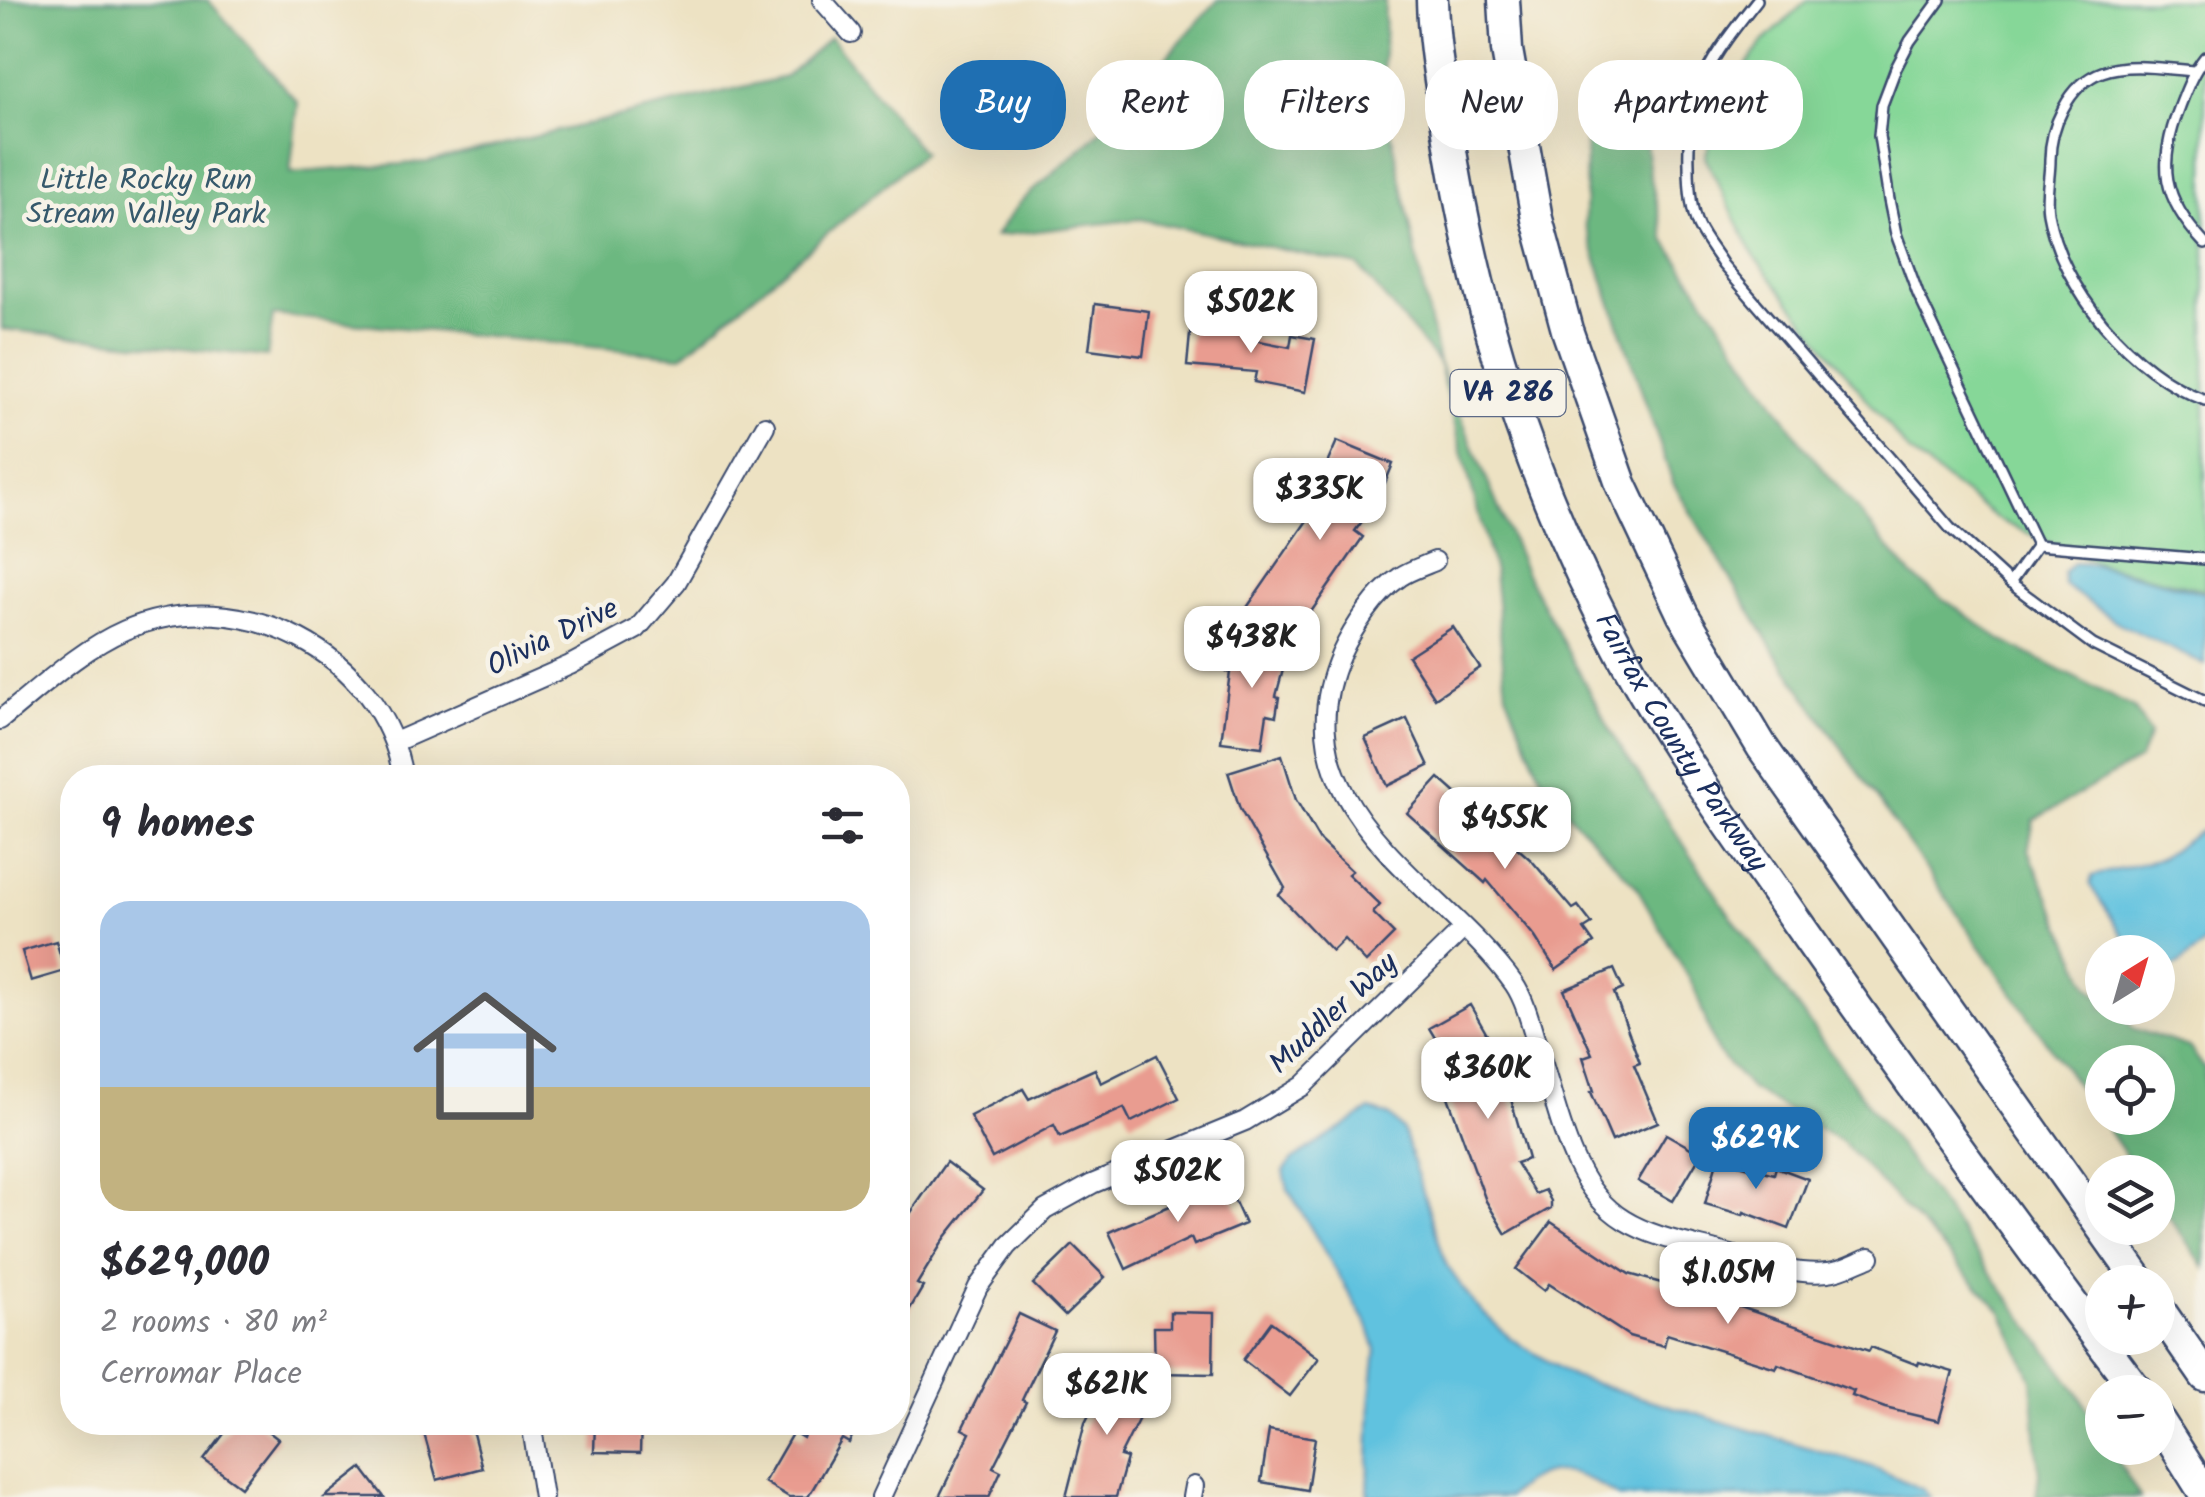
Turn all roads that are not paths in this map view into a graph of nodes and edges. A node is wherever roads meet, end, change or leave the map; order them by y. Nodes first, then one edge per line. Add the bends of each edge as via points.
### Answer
1 (822, 0) edge
2 (1432, 0) edge
3 (1504, 0) edge
4 (1757, 0) edge
5 (1940, 0) edge
6 (851, 33) dead end
7 (2205, 56) edge
8 (2194, 71) junction
9 (2205, 244) edge
10 (2205, 400) edge
11 (765, 426) dead end
12 (2037, 545) junction
13 (2205, 559) edge
14 (1435, 561) dead end
15 (2010, 583) junction
16 (2205, 701) edge
17 (0, 720) edge
18 (395, 742) junction
19 (400, 765) edge
20 (1463, 929) junction
21 (1870, 1257) dead end
22 (2128, 1265) edge
23 (2175, 1333) edge
24 (2125, 1375) edge
25 (2205, 1376) edge
26 (533, 1435) edge
27 (2175, 1446) edge
28 (2205, 1494) edge
29 (543, 1497) edge
30 (882, 1497) edge

1 - 6 street
2 - 24 highway, Fairfax County Parkway / VA 286 via 1452,162 1510,398 1622,654 1898,1068
3 - 22 highway, VA 286 via 1537,219 1567,330 1621,484 1683,615 1762,747
4 - 15 lane via 1718,49 1694,97 1688,136 1697,224 1723,265 1950,528
5 - 12 lane via 1910,42 1882,105 1878,136 1888,200 1918,294
7 - 8 lane
8 - 9 lane via 2164,162 2170,196
8 - 10 lane via 2128,68 2100,72 2080,86 2050,138 2047,209 2076,289 2135,359
11 - 18 street, Olivia Drive via 676,583 637,629 570,666
12 - 13 lane
12 - 15 lane
14 - 20 street via 1400,576 1348,639 1332,674 1328,758 1348,803 1374,838
15 - 16 lane via 2094,645
17 - 18 street via 124,630 167,617 222,614 280,628 328,656 362,688
18 - 19 street
20 - 21 street via 1516,986 1582,1176 1602,1204 1654,1234 1789,1270 1830,1272
20 - 30 street, Muddler Way via 1303,1086 1246,1122 1060,1201 1008,1246 978,1287
23 - 25 highway
26 - 29 street
27 - 28 highway

